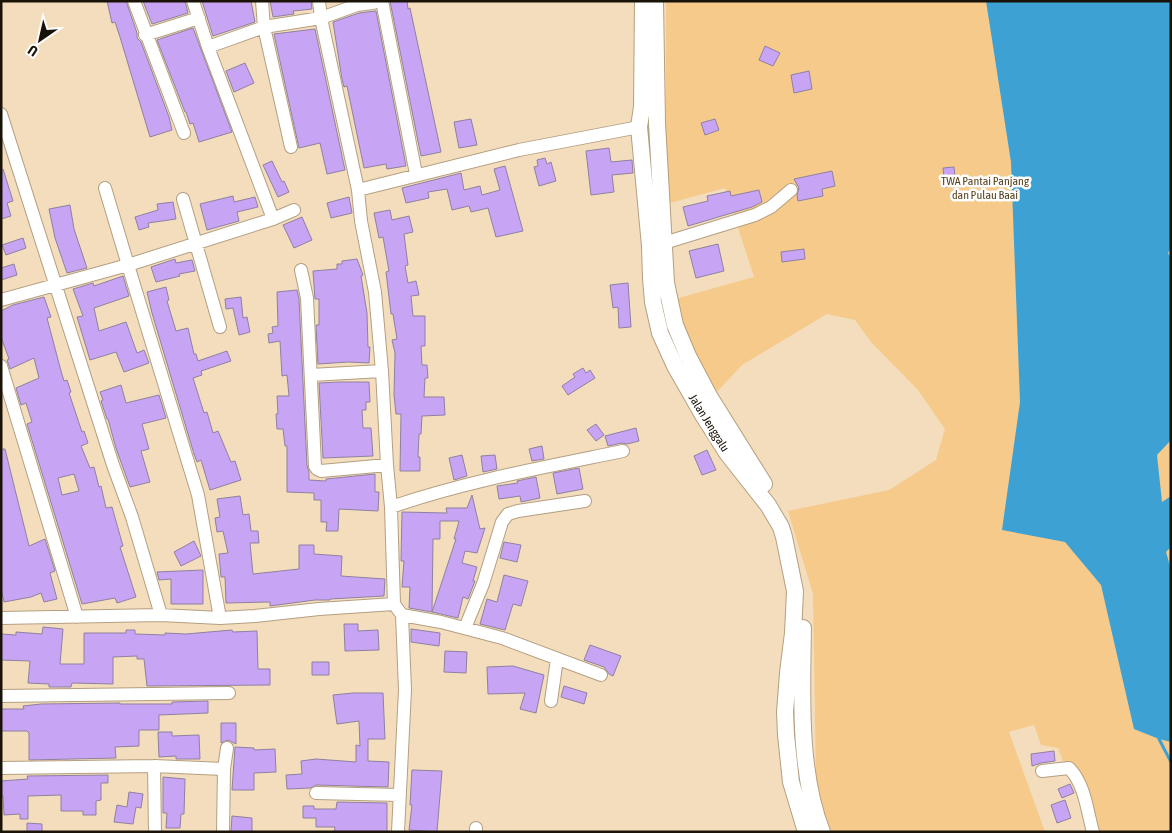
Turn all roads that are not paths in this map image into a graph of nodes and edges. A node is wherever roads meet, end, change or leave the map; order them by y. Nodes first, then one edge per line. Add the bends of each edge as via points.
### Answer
1 (134, 1) edge
2 (193, 1) edge
3 (262, 1) edge
4 (319, 1) edge
5 (376, 1) edge
6 (382, 1) edge
7 (643, 1) edge
8 (655, 1) edge
9 (199, 18) junction
10 (321, 18) junction
11 (264, 27) junction
12 (145, 35) junction
13 (649, 45) junction
14 (208, 47) junction
15 (1, 114) edge
16 (639, 127) junction
17 (184, 133) dead end
18 (291, 147) dead end
19 (416, 174) junction
20 (105, 188) dead end
21 (791, 190) dead end
22 (359, 196) junction
23 (183, 199) dead end
24 (294, 210) dead end
25 (273, 219) junction
26 (664, 243) junction
27 (196, 244) junction
28 (128, 264) junction
29 (301, 270) dead end
30 (54, 284) junction
31 (1, 300) edge
32 (220, 327) dead end
33 (1, 366) edge
34 (382, 371) junction
35 (311, 375) junction
36 (623, 451) dead end
37 (387, 465) junction
38 (585, 501) dead end
39 (391, 507) junction
40 (784, 526) junction
41 (798, 591) junction
42 (394, 604) junction
43 (161, 615) junction
44 (402, 615) junction
45 (77, 617) junction
46 (1, 618) edge
47 (220, 618) junction
48 (465, 628) junction
49 (557, 659) junction
50 (601, 675) dead end
51 (229, 693) dead end
52 (1, 696) edge
53 (551, 701) dead end
54 (227, 748) dead end
55 (154, 766) junction
56 (1, 768) edge
57 (224, 769) junction
58 (1042, 771) dead end
59 (316, 793) dead end
60 (400, 795) junction
61 (155, 832) edge
62 (223, 832) edge
63 (398, 832) edge
64 (806, 832) edge
65 (822, 832) edge
66 (1093, 832) edge

1 - 12 street
2 - 9 street
3 - 11 street
4 - 10 street
5 - 10 street
6 - 19 street
7 - 13 main road, Jalan Jenggalu
8 - 13 main road, Jalan Jenggalu
9 - 12 street
9 - 14 street
10 - 11 street
10 - 22 street
11 - 14 street
11 - 18 street
12 - 17 street
13 - 16 main road, Jalan Jenggalu
13 - 26 main road, Jalan Jenggalu
14 - 25 street
15 - 30 street
16 - 19 street
16 - 40 main road, Jalan Jenggalu via 653,302 660,333 674,366 702,415
19 - 22 street
20 - 28 street
21 - 26 street via 771,207 755,215
22 - 34 street via 375,292
23 - 27 street
24 - 25 street
25 - 27 street
26 - 40 main road, Jalan Jenggalu via 666,283 675,326 708,396 770,495
27 - 28 street
27 - 32 street
28 - 30 street
28 - 47 street via 198,495
29 - 35 street via 307,298
30 - 31 street
30 - 43 street via 132,517
33 - 45 street
34 - 35 street
34 - 37 street
35 - 37 street via 317,470
36 - 39 street via 494,477
37 - 39 street
38 - 48 street via 508,514 502,522
39 - 42 street
40 - 41 main road, Jalan Jenggalu
41 - 64 main road, Jalan Jenggalu via 785,712 791,782
41 - 65 main road, Jalan Jenggalu via 805,753 817,821
42 - 44 street
42 - 47 street
43 - 45 street
43 - 47 street
44 - 48 street
44 - 60 street via 405,690
45 - 46 street
48 - 49 street
49 - 50 street
49 - 53 street
51 - 52 street
54 - 57 street
55 - 56 street
55 - 57 street
55 - 61 street
57 - 62 street
58 - 66 street via 1069,768 1075,774
59 - 60 street
60 - 63 street

